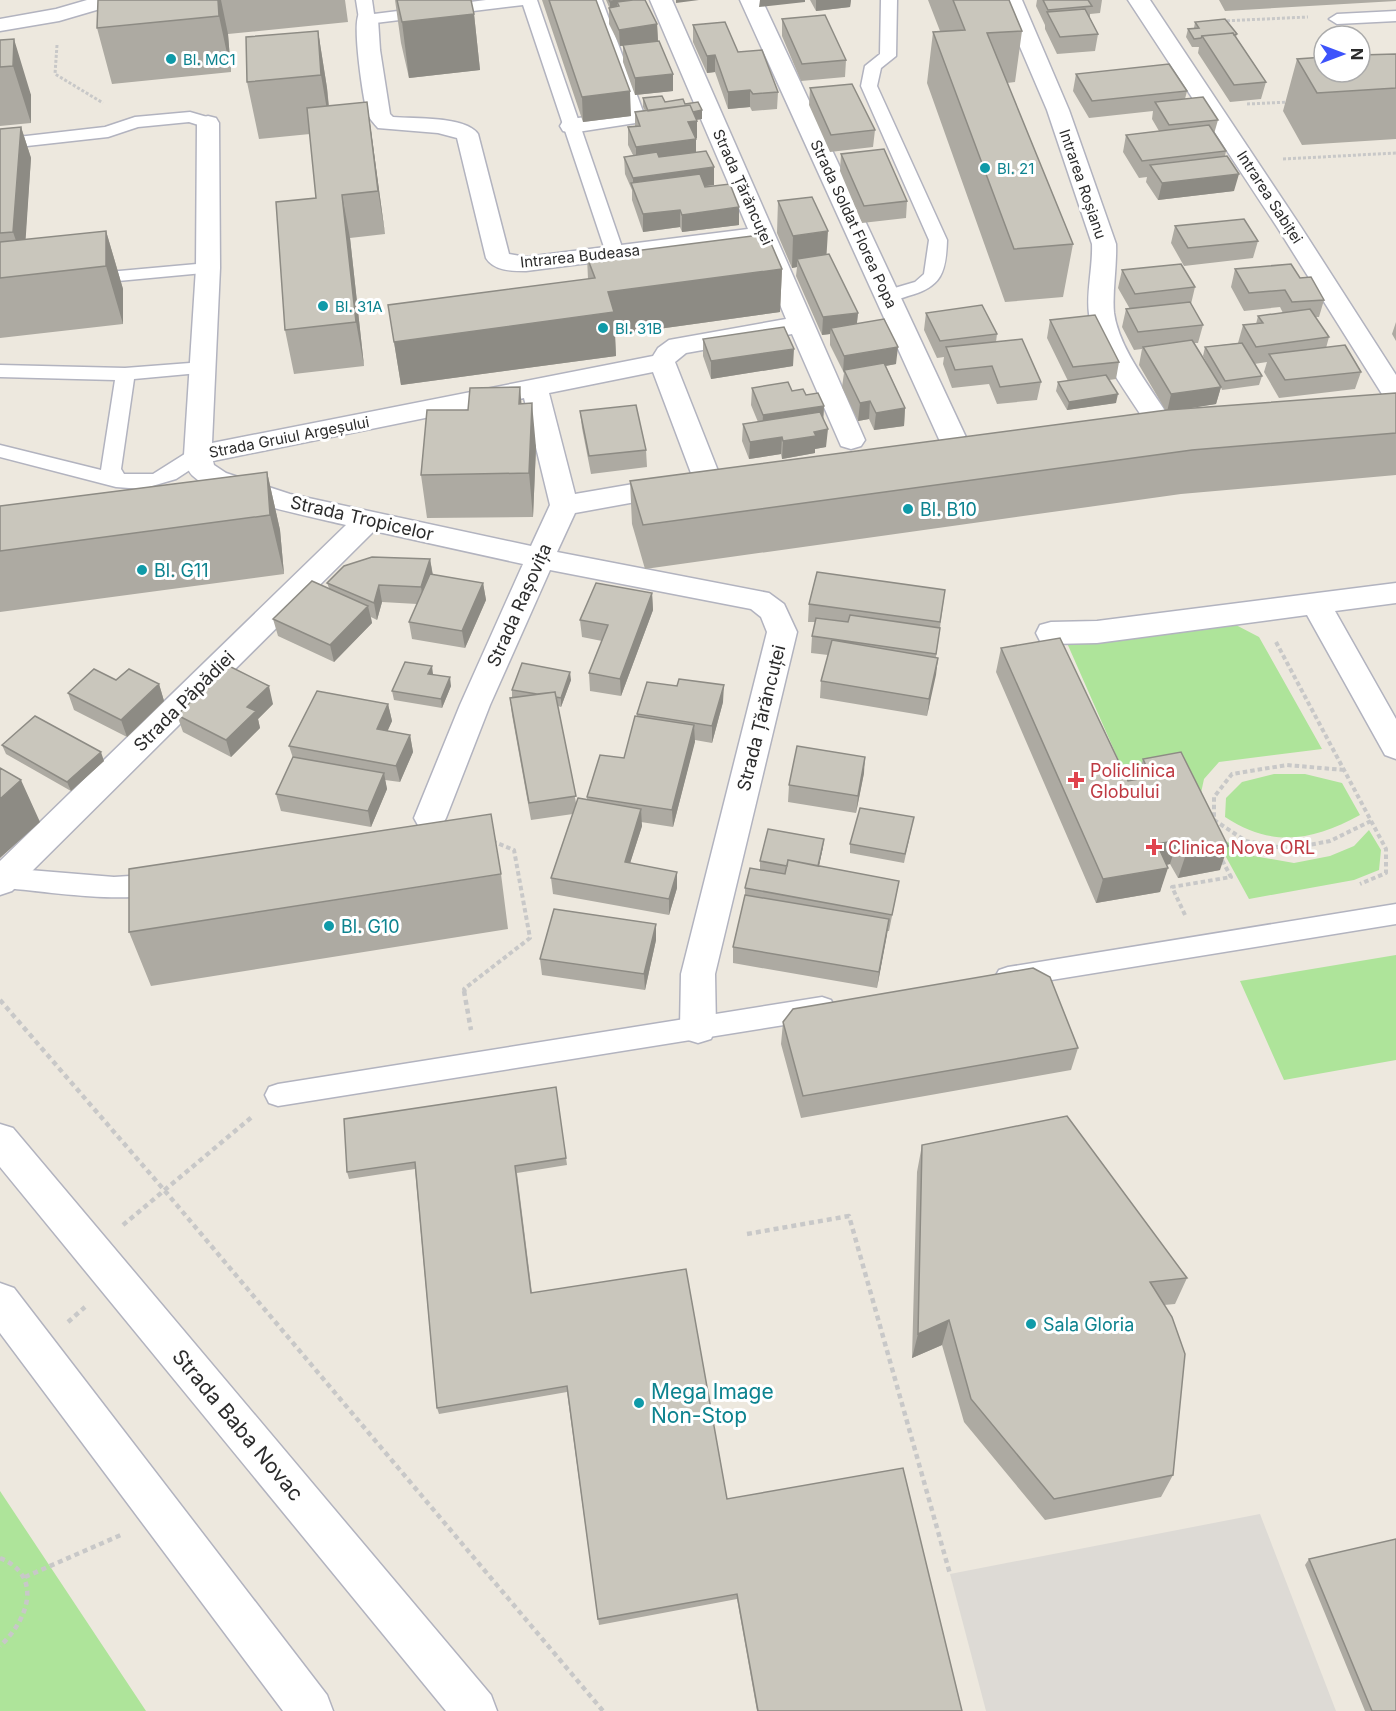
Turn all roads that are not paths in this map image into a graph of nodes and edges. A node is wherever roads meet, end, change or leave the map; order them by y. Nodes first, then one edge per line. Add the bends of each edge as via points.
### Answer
1 (110, 0) edge
2 (524, 0) edge
3 (529, 0) edge
4 (591, 0) edge
5 (661, 0) edge
6 (751, 0) edge
7 (889, 0) edge
8 (1011, 0) edge
9 (1140, 0) edge
10 (366, 9) edge
11 (1396, 16) edge
12 (1337, 19) dead end
13 (0, 25) edge
14 (208, 123) joint
15 (572, 126) junction
16 (0, 144) edge
17 (763, 234) junction
18 (615, 253) junction
19 (208, 268) junction
20 (72, 280) edge
21 (887, 296) junction
22 (802, 324) junction
23 (662, 362) junction
24 (202, 368) junction
25 (0, 371) edge
26 (125, 374) junction
27 (535, 388) junction
28 (1388, 399) edge
29 (1160, 423) edge
30 (957, 448) edge
31 (0, 451) edge
32 (198, 455) junction
33 (835, 463) edge
34 (116, 480) junction
35 (564, 505) junction
36 (368, 520) junction
37 (540, 558) junction
38 (1396, 592) edge
39 (1316, 604) junction
40 (1051, 633) dead end
41 (1396, 747) edge
42 (430, 818) road end
43 (2, 880) edge
44 (186, 882) edge
45 (1396, 914) edge
46 (982, 981) edge
47 (840, 1005) edge
48 (698, 1028) junction
49 (278, 1095) road end
50 (0, 1140) edge
51 (0, 1301) edge
52 (311, 1711) edge
53 (475, 1711) edge

1 - 13 street via 59,15
2 - 10 lane
3 - 15 lane
4 - 15 street via 634,117
5 - 17 street, Strada Țărăncuței
6 - 21 street, Strada Soldat Florea Popa
7 - 21 lane via 888,56 873,66 869,86 938,240 938,260 934,277 920,288
8 - 29 street, Intrarea Roșianu via 1058,110 1104,244 1106,267 1101,312 1105,330
9 - 28 street, Intrarea Sabiței via 1246,161
10 - 18 street, Intrarea Budeasa via 379,115 386,123 441,126 467,134 498,258 526,264
11 - 12 lane
14 - 16 lane via 190,117 135,122 108,132
14 - 19 street, Strada Gruiul Argeșului
15 - 18 lane
17 - 18 street, Intrarea Budeasa
17 - 22 street, Strada Țărăncuței
19 - 20 lane
19 - 24 street, Strada Gruiul Argeșului
21 - 30 street, Strada Soldat Florea Popa
22 - 23 street, Strada Gruiul Argeșului via 678,346
22 - 33 street, Strada Țărăncuței via 860,449
23 - 27 street, Strada Gruiul Argeșului
23 - 35 street via 719,479
24 - 26 lane
24 - 32 street, Strada Gruiul Argeșului
25 - 26 lane
26 - 34 lane via 112,457 111,469
27 - 32 street, Strada Gruiul Argeșului
27 - 35 street
31 - 34 lane
32 - 34 lane via 160,481 137,484
32 - 36 street, Strada Tropicelor via 202,469 216,479 286,501
35 - 37 street, Strada Rașovița
36 - 37 street, Strada Tropicelor
36 - 43 street, Strada Păpădiei
37 - 42 street, Strada Rașovița
37 - 48 street, Strada Țărăncuței via 759,600 774,611 782,632 698,974
38 - 39 street
39 - 40 street via 1097,632
39 - 41 street
43 - 44 lane via 114,887
45 - 46 lane
47 - 48 lane
48 - 49 lane
50 - 53 street, Strada Baba Novac
51 - 52 street

